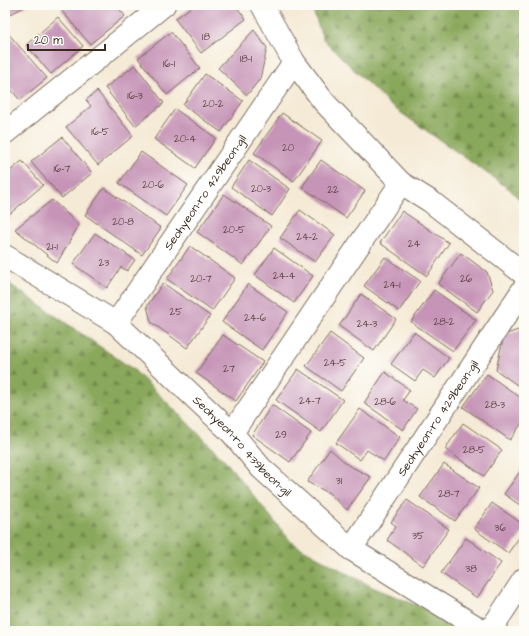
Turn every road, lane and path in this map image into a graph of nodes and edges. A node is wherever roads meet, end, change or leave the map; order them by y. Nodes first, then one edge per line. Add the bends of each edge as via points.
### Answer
1 (164, 5) edge
2 (262, 5) edge
3 (294, 62) junction
4 (5, 133) edge
5 (401, 183) junction
6 (5, 256) edge
7 (524, 274) edge
8 (524, 288) edge
9 (116, 323) junction
10 (232, 433) junction
11 (351, 549) junction
12 (524, 579) edge
13 (483, 631) edge
14 (490, 631) edge

1 - 4 street
2 - 3 street
3 - 5 street via 324,102
3 - 9 street, Seohyeon-ro 429beon-gil
5 - 7 street via 430,201
5 - 10 street
6 - 9 street, Seohyeon-ro 439beon-gil
8 - 11 street, Seohyeon-ro 429beon-gil
9 - 10 street, Seohyeon-ro 439beon-gil
10 - 11 street, Seohyeon-ro 439beon-gil via 262,468
11 - 13 street, Seohyeon-ro 439beon-gil
12 - 14 street

